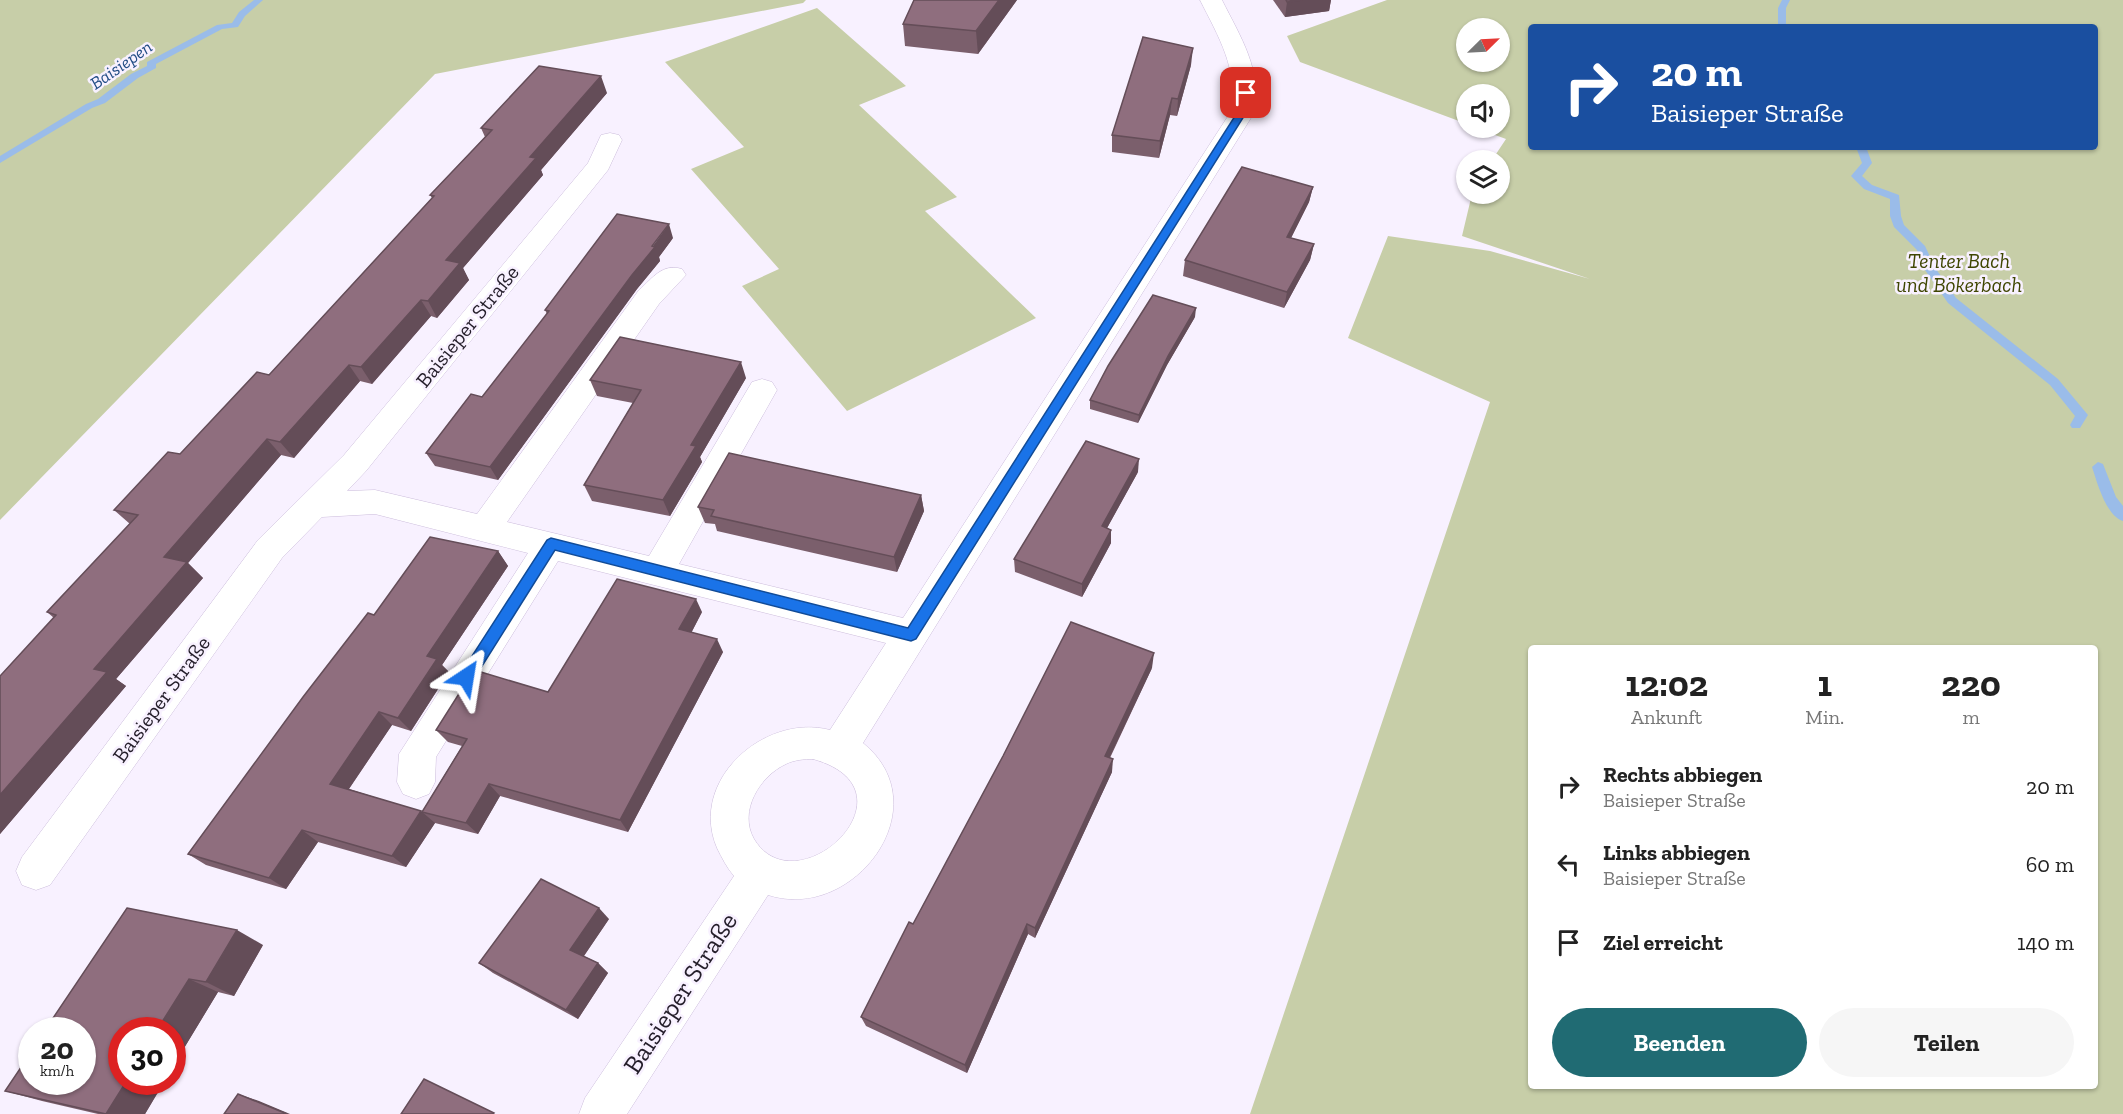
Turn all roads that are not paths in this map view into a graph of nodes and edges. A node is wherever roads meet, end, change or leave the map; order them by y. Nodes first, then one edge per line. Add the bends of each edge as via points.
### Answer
1 (1211, 0) edge
2 (610, 140) dead end
3 (672, 275) dead end
4 (762, 390) dead end
5 (316, 505) junction
6 (485, 528) junction
7 (551, 544) junction
8 (658, 570) junction
9 (911, 634) junction
10 (840, 747) junction
11 (416, 782) dead end
12 (36, 871) dead end
13 (760, 872) junction
14 (601, 1114) edge

1 - 9 street via 1244,72 1246,93 1242,113
2 - 5 street, Baisieper Straße via 599,165 355,463
3 - 6 street via 649,297
4 - 8 street
5 - 6 street via 375,502
5 - 12 street, Baisieper Straße via 270,549
6 - 7 street
7 - 8 street
7 - 11 street via 418,754
8 - 9 street
9 - 10 street
10 - 13 street via 813,742 784,747 759,761 736,789 730,805 733,841 743,858
10 - 13 street via 865,766 876,793 876,817 862,845 835,869 816,877 782,880
13 - 14 street, Baisieper Straße

